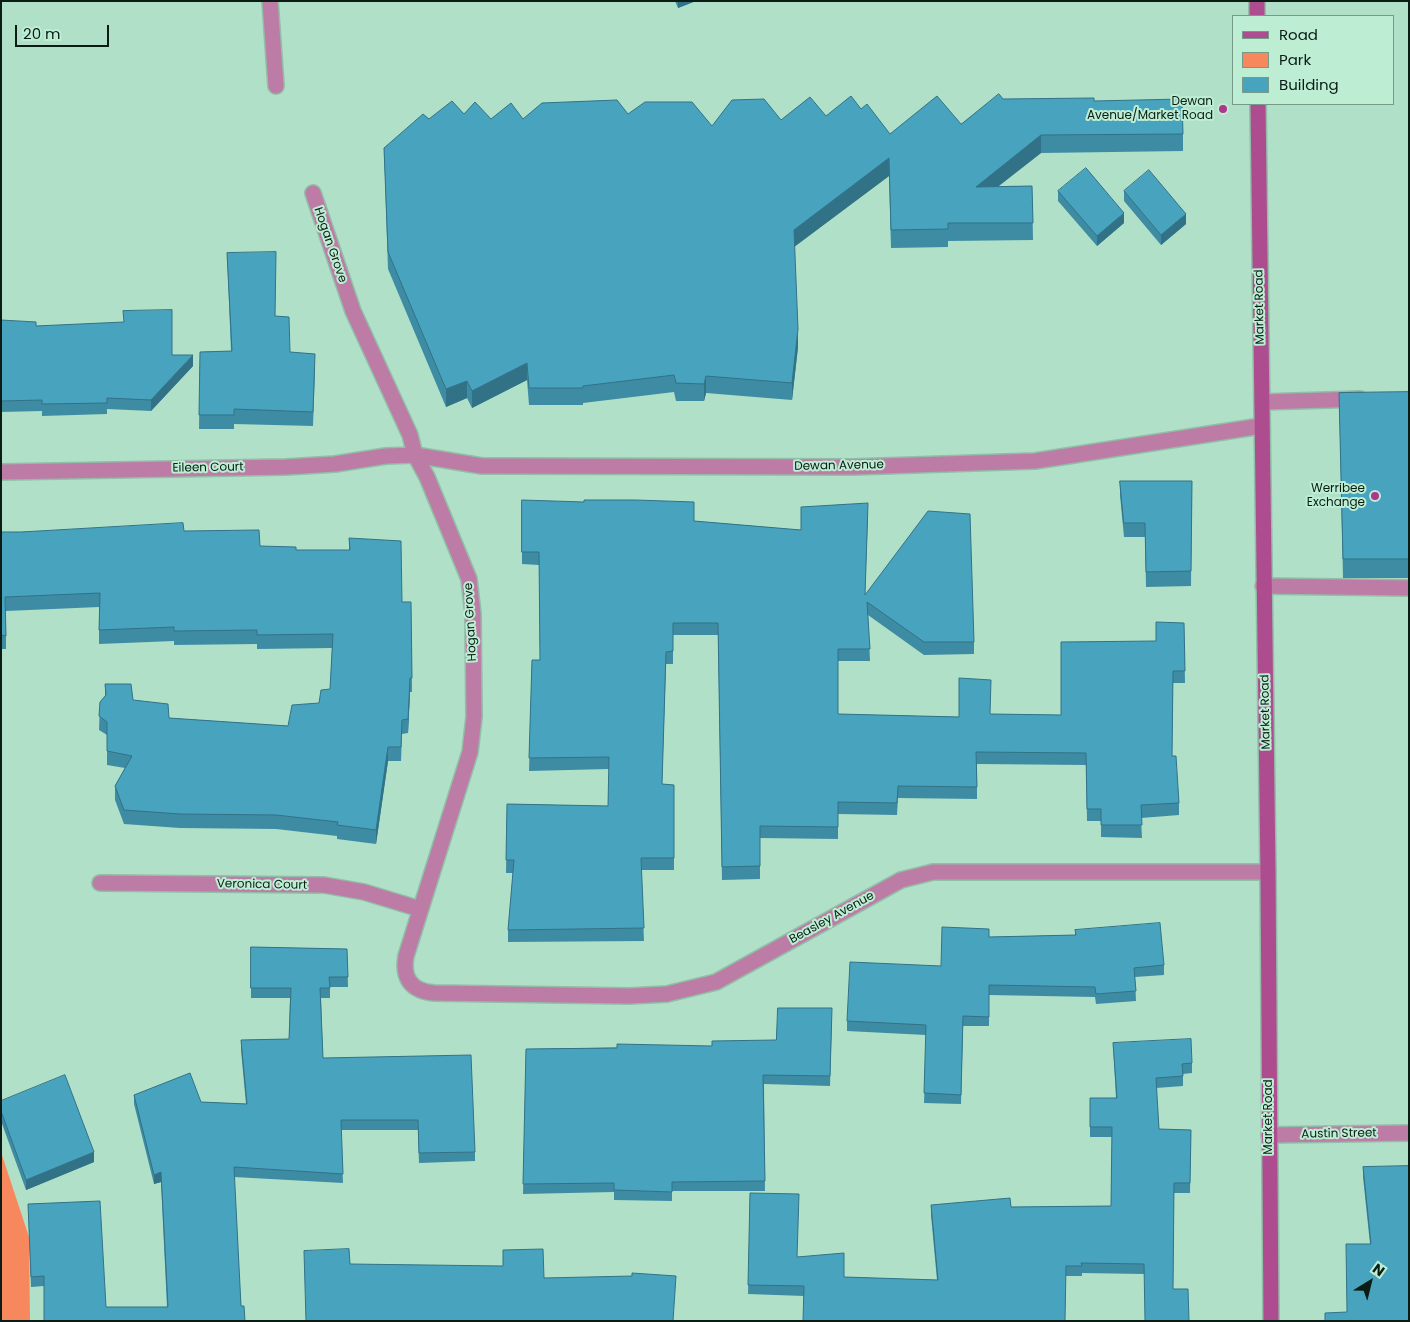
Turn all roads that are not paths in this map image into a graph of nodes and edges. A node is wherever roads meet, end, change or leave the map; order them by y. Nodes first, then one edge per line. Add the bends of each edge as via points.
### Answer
1 (270, 1) edge
2 (1257, 1) edge
3 (1257, 15) edge
4 (276, 86) dead end
5 (1258, 105) edge
6 (312, 194) dead end
7 (1371, 399) edge
8 (1262, 402) junction
9 (1261, 426) junction
10 (415, 455) junction
11 (1, 472) edge
12 (1263, 586) junction
13 (1409, 588) edge
14 (1268, 872) junction
15 (100, 883) dead end
16 (420, 909) junction
17 (407, 980) joint
18 (1409, 1134) edge
19 (1269, 1135) junction
20 (1271, 1321) edge

1 - 4 street
2 - 3 street
5 - 8 street, Market Road
6 - 10 street, Hogan Grove via 353,311 410,435
7 - 8 street
8 - 9 street, Market Road
9 - 10 street, Dewan Avenue via 1035,461 853,467 498,466
9 - 12 street, Market Road
10 - 11 street, Eileen Court via 286,467
10 - 16 street, Hogan Grove via 466,571 473,614 474,717 470,752
12 - 13 street
12 - 14 street, Market Road
14 - 17 street, Beasley Avenue via 933,872 917,875 868,897 716,982 667,994 434,993 424,992
14 - 19 street, Market Road
15 - 16 street, Veronica Court via 324,885 364,892
16 - 17 street, Hogan Grove via 406,956
18 - 19 street, Austin Street
19 - 20 street, Market Road

